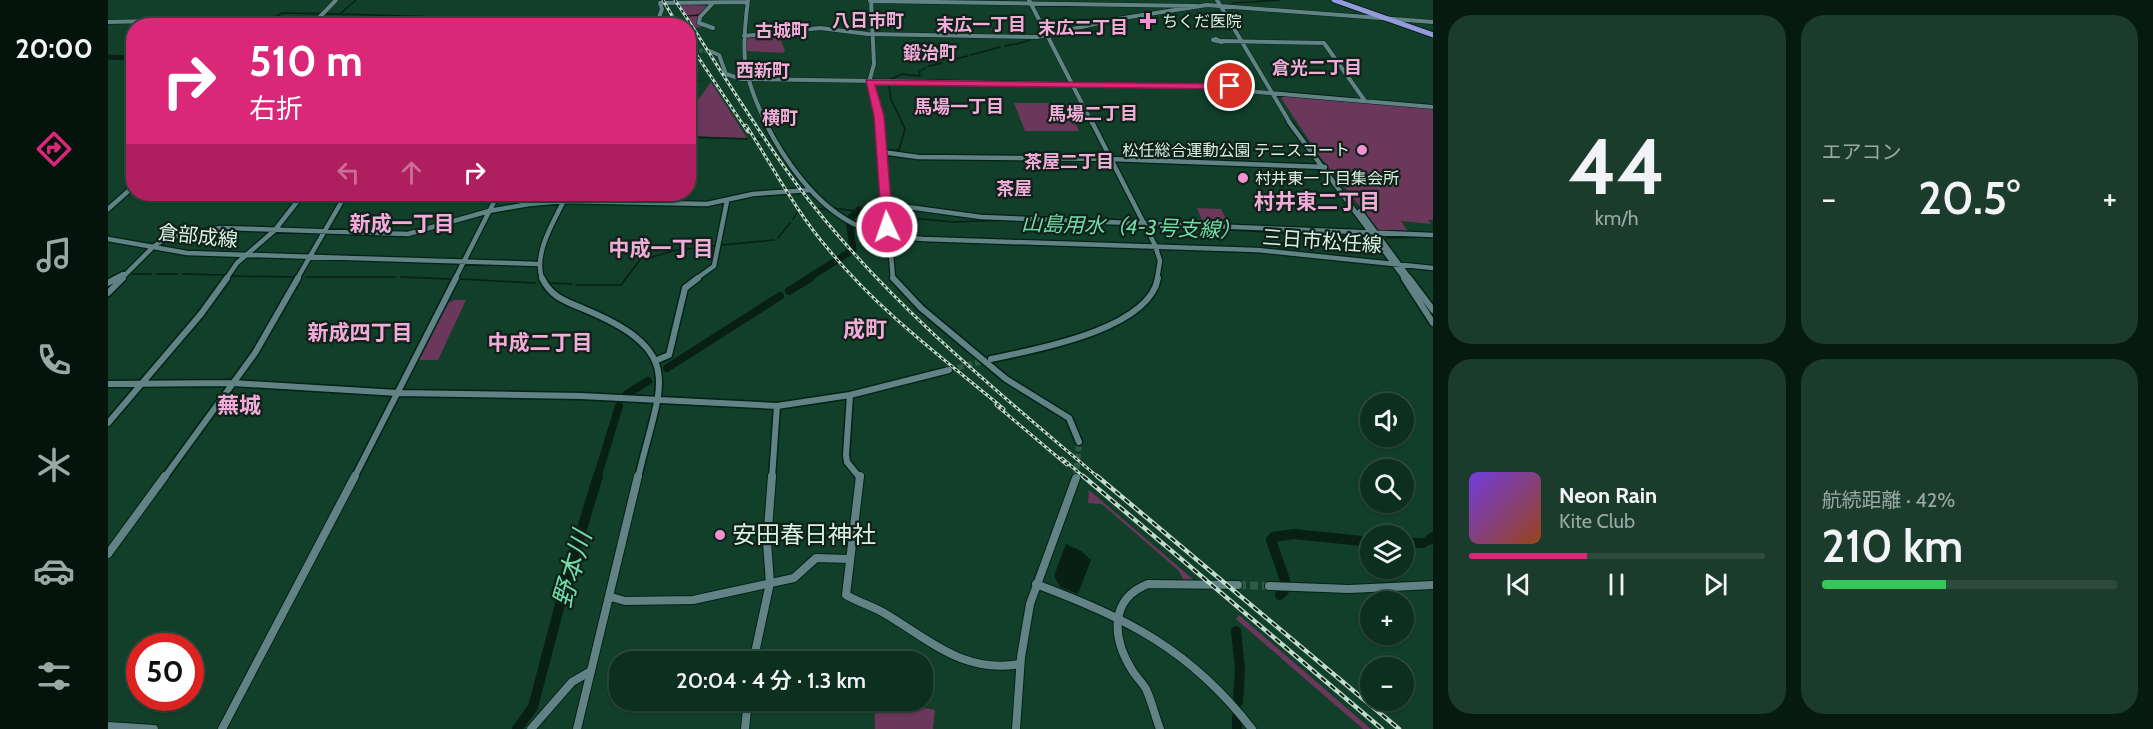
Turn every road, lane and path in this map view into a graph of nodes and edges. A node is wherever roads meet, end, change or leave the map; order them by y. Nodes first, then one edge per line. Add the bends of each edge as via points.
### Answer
1 (336, 0) edge
2 (871, 0) edge
3 (1336, 0) edge
4 (714, 1) edge
5 (748, 1) edge
6 (1030, 1) edge
7 (1188, 2) edge
8 (1221, 2) edge
9 (1197, 7) junction
10 (319, 18) edge
11 (659, 18) edge
12 (1385, 18) junction
13 (1393, 19) junction
14 (126, 22) edge
15 (1433, 22) edge
16 (108, 23) edge
17 (713, 28) dead end
18 (873, 34) junction
19 (1433, 34) edge
20 (1048, 35) junction
21 (744, 36) junction
22 (1222, 41) dead end
23 (1242, 42) junction
24 (710, 51) dead end
25 (747, 80) junction
26 (870, 82) junction
27 (1073, 85) junction
28 (1272, 91) junction
29 (1364, 99) junction
30 (1433, 105) edge
31 (882, 152) junction
32 (1110, 159) junction
33 (1323, 167) junction
34 (810, 190) junction
35 (126, 193) edge
36 (298, 201) edge
37 (342, 201) edge
38 (494, 201) edge
39 (543, 201) edge
40 (563, 201) edge
41 (646, 201) edge
42 (727, 201) junction
43 (886, 204) junction
44 (108, 209) edge
45 (489, 211) junction
46 (1144, 224) junction
47 (275, 230) junction
48 (325, 233) junction
49 (887, 235) junction
50 (1375, 235) junction
51 (1433, 235) edge
52 (108, 238) edge
53 (1155, 245) junction
54 (153, 247) junction
55 (247, 256) junction
56 (311, 257) junction
57 (463, 262) junction
58 (1396, 262) junction
59 (538, 264) junction
60 (134, 267) junction
61 (1433, 268) edge
62 (108, 283) edge
63 (108, 293) edge
64 (1433, 310) edge
65 (1433, 322) edge
66 (991, 359) tunnel mouth
67 (657, 360) junction
68 (950, 370) tunnel mouth
69 (233, 383) junction
70 (108, 384) edge
71 (142, 384) junction
72 (398, 393) junction
73 (850, 395) junction
74 (655, 401) junction
75 (777, 406) junction
76 (108, 423) edge
77 (1079, 442) tunnel mouth
78 (1076, 478) tunnel mouth
79 (108, 554) edge
80 (849, 559) junction
81 (770, 583) junction
82 (1036, 584) junction
83 (1238, 585) tunnel mouth
84 (1433, 585) edge
85 (1269, 586) tunnel mouth
86 (611, 597) junction
87 (1118, 615) junction
88 (755, 651) edge
89 (1020, 664) junction
90 (591, 671) junction
91 (747, 711) edge
92 (108, 726) edge
93 (154, 729) edge
94 (222, 729) edge
95 (531, 729) edge
96 (577, 729) edge
97 (745, 729) edge
98 (1016, 729) edge
99 (1160, 729) edge
100 (1252, 729) edge

1 - 10 street
2 - 6 street
2 - 18 street
3 - 12 highway
3 - 13 highway
4 - 5 street
4 - 11 street via 660,3
4 - 17 street via 699,23
5 - 21 street, 三日市松任線
6 - 7 street
6 - 20 street
7 - 9 street
8 - 9 street
8 - 12 street
8 - 23 street
9 - 20 street
12 - 13 street
12 - 19 highway
13 - 15 street
13 - 19 highway
14 - 16 street
18 - 20 street
18 - 21 street via 820,28
18 - 26 street
20 - 27 street
21 - 25 street, 三日市松任線
22 - 23 street
23 - 28 street
23 - 29 street via 1324,43
24 - 25 street via 719,55 726,74
25 - 26 street
25 - 34 street, 三日市松任線 via 759,113
26 - 27 street
26 - 31 street via 879,116
27 - 28 street
27 - 32 street
28 - 29 street
28 - 33 street
29 - 30 street
31 - 32 street via 918,158
31 - 43 street
32 - 33 street
32 - 46 street
33 - 50 street
34 - 42 street via 753,194
34 - 49 street, 三日市松任線 via 849,221
35 - 44 street
36 - 47 street, 倉部成線
37 - 48 street
38 - 45 street
39 - 45 street
40 - 59 street
41 - 42 street
42 - 67 street via 714,266 685,288 669,355
43 - 46 street via 955,215
43 - 49 street
45 - 48 street via 408,234
45 - 57 street
46 - 50 street
46 - 53 street
47 - 48 street
47 - 54 street via 221,228 166,238
47 - 55 street, 倉部成線
48 - 56 street
49 - 53 street, 三日市松任線
49 - 77 street via 891,274 900,289 1006,379 1064,414 1075,427
50 - 51 street
50 - 58 street
52 - 54 street, 倉部成線
53 - 58 street, 三日市松任線
53 - 66 street via 1161,262 1157,284 1127,315 1082,336
54 - 55 street, 倉部成線
54 - 60 street
55 - 56 street
55 - 71 street via 237,263 201,314
56 - 57 street
56 - 69 street
57 - 59 street
57 - 72 street
58 - 61 street, 三日市松任線
58 - 64 street
58 - 65 street
59 - 67 street via 540,279 553,295 630,332
60 - 62 street
60 - 63 street
67 - 74 street
68 - 73 street
69 - 71 street
69 - 72 street
69 - 79 street
70 - 71 street
71 - 76 street
72 - 74 street
72 - 94 street
73 - 75 street
73 - 80 street via 846,454 847,462 860,476
74 - 75 street
74 - 86 street
75 - 81 street via 767,542
78 - 82 street via 1069,506
80 - 81 street via 816,558 794,578
80 - 89 street via 846,595 969,662 1009,668
81 - 86 street via 693,600 625,601
81 - 88 street
82 - 87 street
82 - 89 street
83 - 87 street via 1134,586 1121,601
84 - 85 street via 1349,589
86 - 90 street
87 - 99 street via 1129,666 1147,691
87 - 100 street via 1181,654 1217,686
89 - 98 street
90 - 95 street via 572,682
90 - 96 street
91 - 97 street
92 - 93 street

